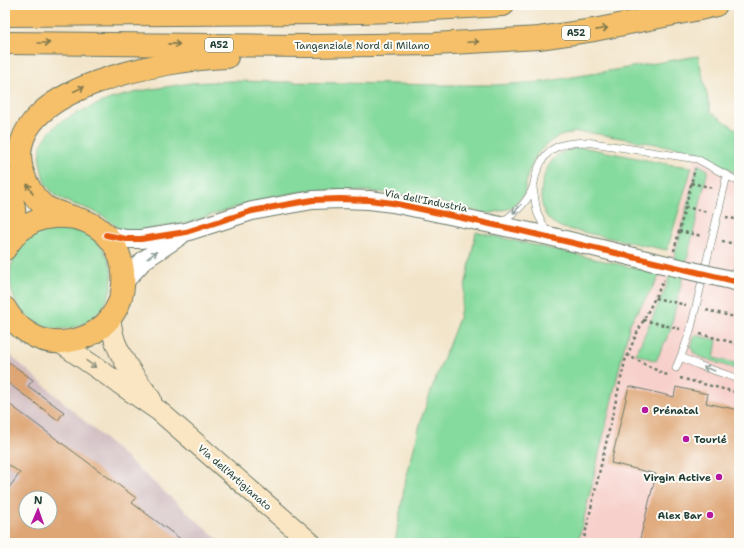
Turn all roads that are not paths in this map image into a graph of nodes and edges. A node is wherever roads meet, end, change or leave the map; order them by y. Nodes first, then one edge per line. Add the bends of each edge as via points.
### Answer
1 (503, 5) edge
2 (716, 5) edge
3 (5, 15) edge
4 (5, 43) edge
5 (434, 44) junction
6 (727, 175) junction
7 (5, 180) edge
8 (739, 182) edge
9 (533, 188) junction
10 (73, 217) junction
11 (496, 225) junction
12 (186, 232) junction
13 (106, 235) junction
14 (549, 236) junction
15 (5, 248) edge
16 (124, 282) junction
17 (739, 282) edge
18 (5, 308) edge
19 (110, 319) junction
20 (12, 327) edge
21 (59, 342) junction
22 (681, 357) junction
23 (676, 368) dead end
24 (739, 379) edge
25 (159, 411) junction
26 (311, 543) edge

1 - 3 main road via 396,12
5 -> 2 main road, Tangenziale Nord di Milano / A52 via 539,38 594,30
4 -> 5 main road, Tangenziale Nord di Milano / A52 via 309,46
10 -> 5 main road via 54,211 35,196 28,186 20,156 24,133 30,123 63,96 119,74 186,61 306,56
6 - 8 lane
6 - 9 lane via 697,159 586,142 562,144 552,149 544,156 537,169
6 - 22 lane via 690,332
7 - 15 main road via 14,209 14,220
9 -> 11 lane via 526,200 510,216
9 - 14 lane via 536,212
10 - 13 main road via 85,220
10 - 15 main road via 47,217 35,221 14,236
11 - 12 street, Via dell'Industria via 393,202 340,199 313,200 252,211
11 - 14 street, Via dell'Industria
12 - 13 street, Via dell'Industria via 141,239
16 -> 12 street, Via dell'Industria via 144,260
13 - 16 main road via 120,256
14 - 17 street, Via dell'Industria, bridge
16 - 19 main road via 118,307
18 - 20 main road
19 - 21 main road via 87,336
19 - 25 main road, Via dell'Artigianato via 120,353
20 - 21 main road via 45,340
21 -> 25 main road, Via dell'Artigianato
22 - 23 lane
24 -> 22 lane via 698,366
25 - 26 main road, Via dell'Artigianato

